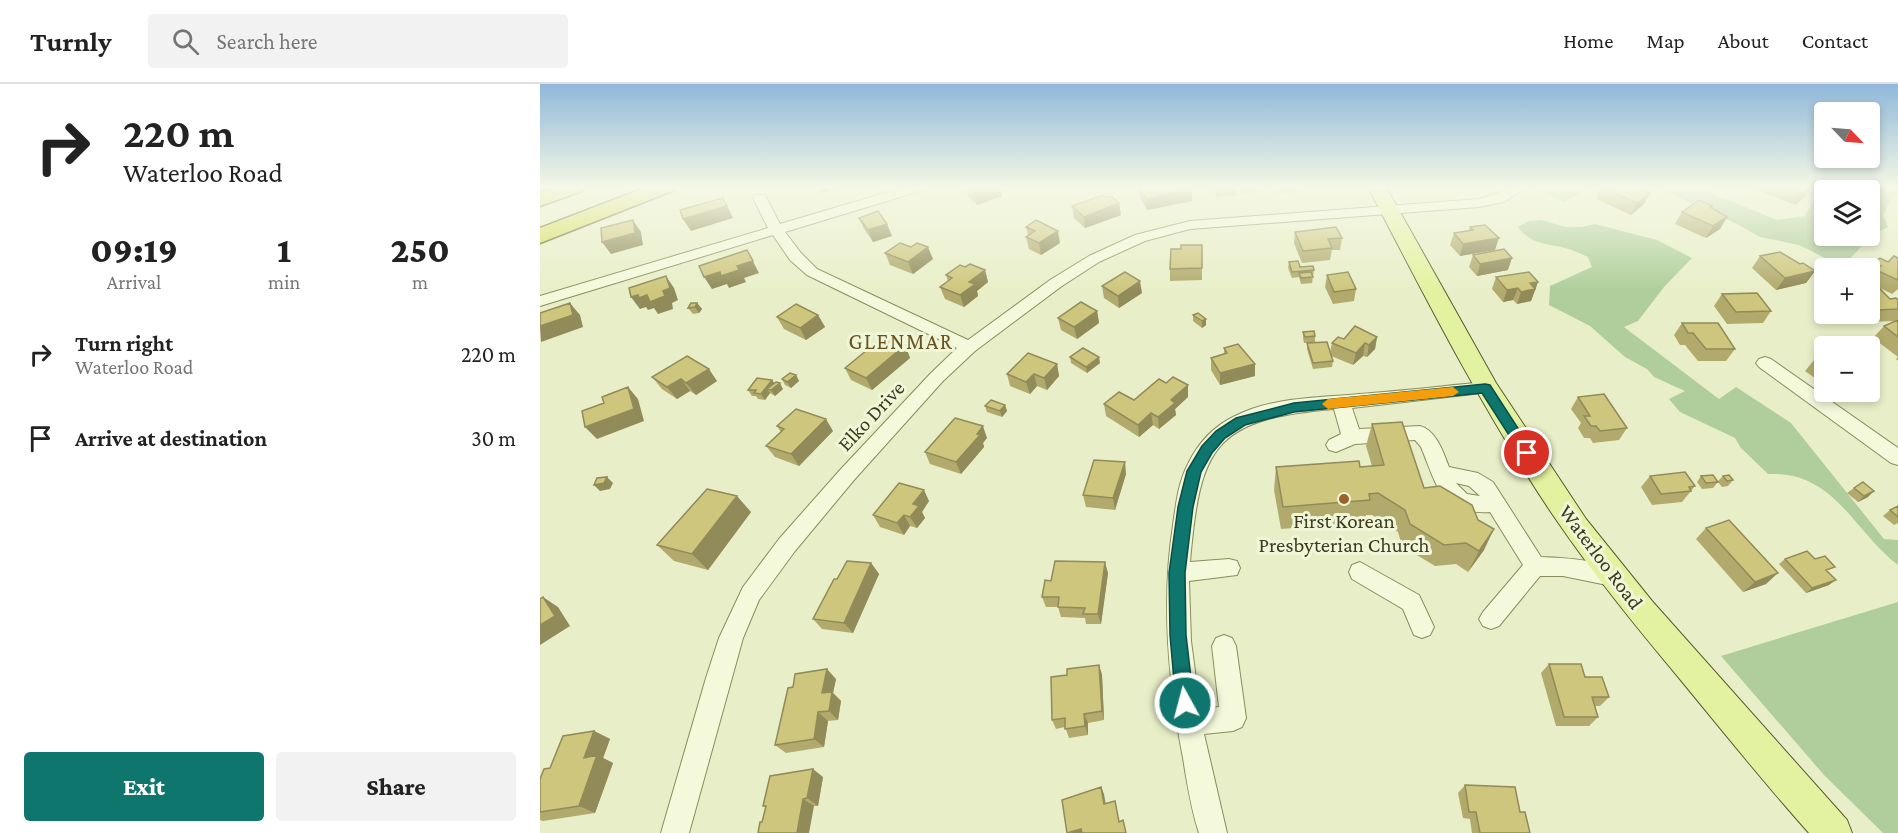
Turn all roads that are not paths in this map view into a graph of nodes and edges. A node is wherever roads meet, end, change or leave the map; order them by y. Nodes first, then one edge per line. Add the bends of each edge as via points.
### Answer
1 (556, 222) edge
2 (576, 222) edge
3 (772, 222) edge
4 (799, 222) edge
5 (1234, 222) edge
6 (1396, 222) edge
7 (540, 228) edge
8 (775, 229) junction
9 (540, 236) edge
10 (540, 301) edge
11 (969, 347) junction
12 (1765, 363) dead end
13 (1485, 388) junction
14 (1341, 403) junction
15 (1898, 458) edge
16 (1535, 566) junction
17 (1229, 568) dead end
18 (1360, 572) dead end
19 (1177, 573) junction
20 (1612, 576) junction
21 (1491, 619) dead end
22 (1422, 627) dead end
23 (1224, 646) dead end
24 (1188, 723) junction
25 (675, 833) edge
26 (1213, 833) edge
27 (1834, 833) edge

1 - 7 highway
2 - 9 highway
3 - 8 street
4 - 8 street
5 - 11 street, Elko Drive via 1190,225 1140,238 1094,259
6 - 13 main road, Waterloo Road
8 - 10 street
8 - 11 street via 791,253 812,272
11 - 25 street, Elko Drive via 847,476 751,594 718,678
12 - 15 street
13 - 14 street
13 - 20 main road, Waterloo Road via 1561,506
14 - 16 street via 1344,441 1420,433 1429,442 1443,476 1462,474 1479,480
14 - 19 street via 1266,414 1241,421 1221,435 1194,471
16 - 20 street
16 - 21 street
17 - 19 street
18 - 22 street via 1412,602
19 - 24 street via 1178,635
20 - 27 main road, Waterloo Road
23 - 24 street via 1233,718
24 - 26 street

